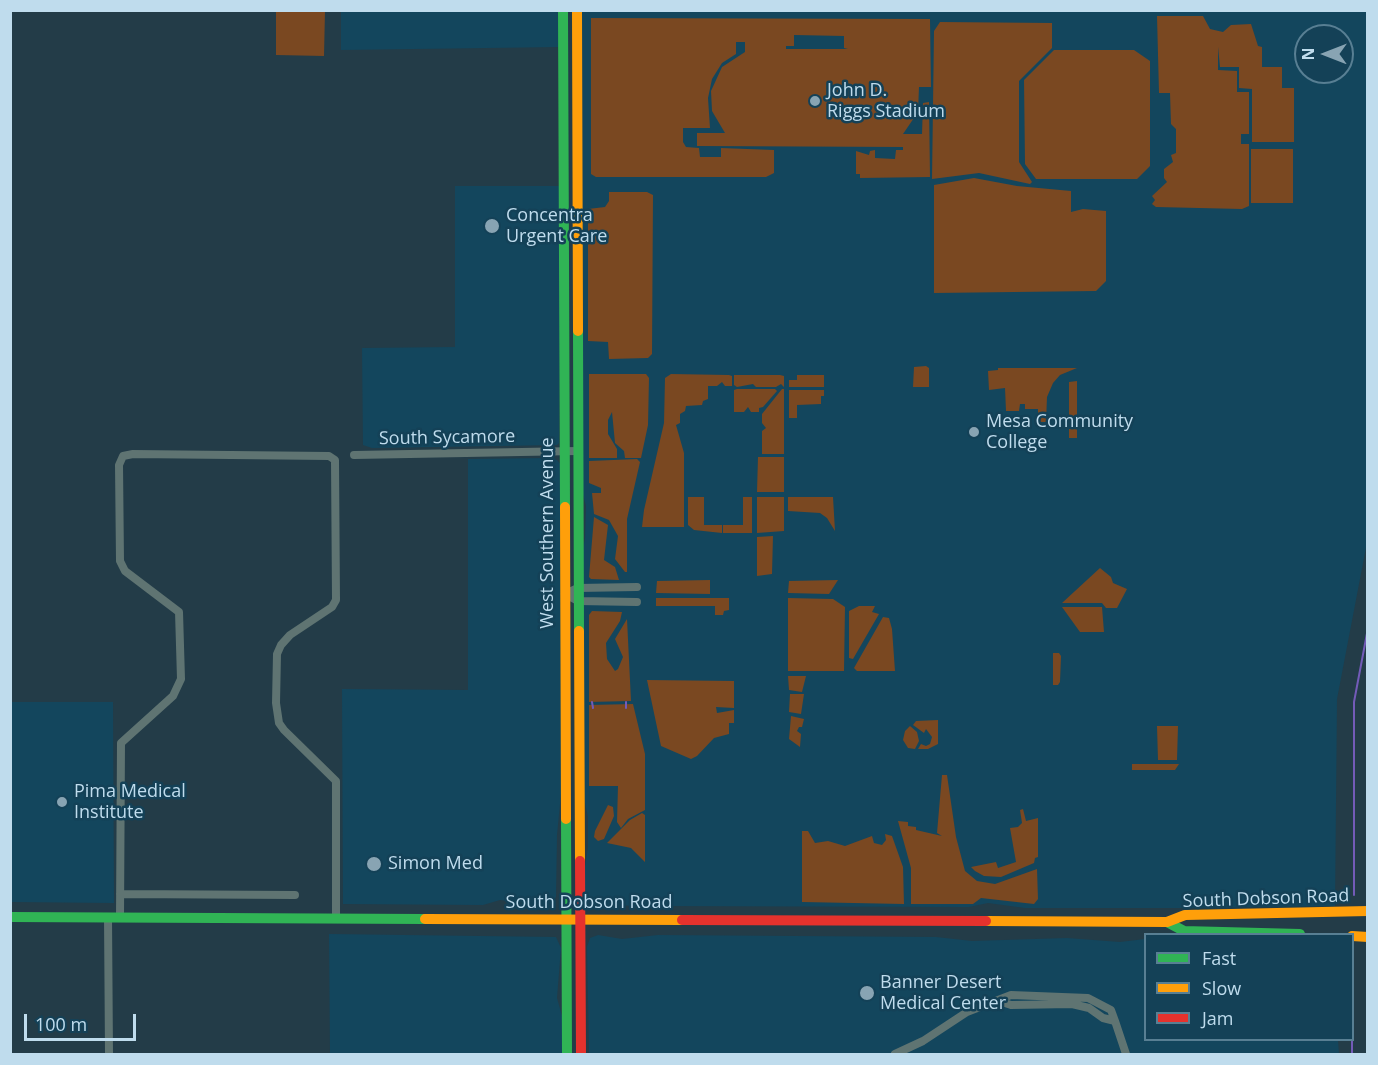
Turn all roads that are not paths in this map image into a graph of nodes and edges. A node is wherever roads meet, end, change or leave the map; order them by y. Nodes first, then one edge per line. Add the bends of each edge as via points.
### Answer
1 (563, 10) edge
2 (577, 10) edge
3 (565, 451) junction
4 (577, 451) junction
5 (354, 455) dead end
6 (637, 587) dead end
7 (578, 588) junction
8 (565, 594) junction
9 (578, 601) junction
10 (637, 602) dead end
11 (565, 702) junction
12 (579, 768) junction
13 (120, 894) junction
14 (295, 895) dead end
15 (1368, 911) edge
16 (10, 917) edge
17 (108, 917) junction
18 (120, 917) junction
19 (336, 918) junction
20 (565, 920) junction
21 (580, 920) junction
22 (1167, 922) junction
23 (1271, 933) edge
24 (109, 1054) edge
25 (567, 1054) edge
26 (581, 1054) edge
27 (895, 1054) edge
28 (1126, 1054) edge

1 - 3 main road, West Southern Avenue
2 - 4 main road, West Southern Avenue
3 - 4 street, South Sycamore
3 - 5 street, South Sycamore
3 - 8 main road, West Southern Avenue
4 - 7 main road, West Southern Avenue
6 - 7 street
7 - 8 street
7 - 9 main road, West Southern Avenue
8 - 9 street
8 - 11 main road, West Southern Avenue
9 - 10 street
9 - 12 main road, West Southern Avenue
11 - 12 main road via 571,710 572,742
11 - 20 main road, West Southern Avenue
12 - 21 main road, West Southern Avenue
13 - 14 street
13 - 18 street
13 - 19 street via 121,743 173,696 181,679 179,612 125,571 120,561 120,460 126,454 329,456 336,464 336,600 281,645 277,654 276,703 284,730 336,781
15 - 22 main road, South Dobson Road via 1185,915
16 - 17 main road, South Dobson Road
17 - 18 main road, South Dobson Road
17 - 24 street
18 - 19 main road, South Dobson Road
19 - 20 main road, South Dobson Road
20 - 21 main road, South Dobson Road
20 - 25 main road, West Southern Avenue
21 - 22 main road, South Dobson Road
21 - 26 main road, West Southern Avenue
22 - 23 main road, South Dobson Road via 1184,930
27 - 28 street via 967,1012 999,1001 1011,1005 1081,1006 1115,1021

